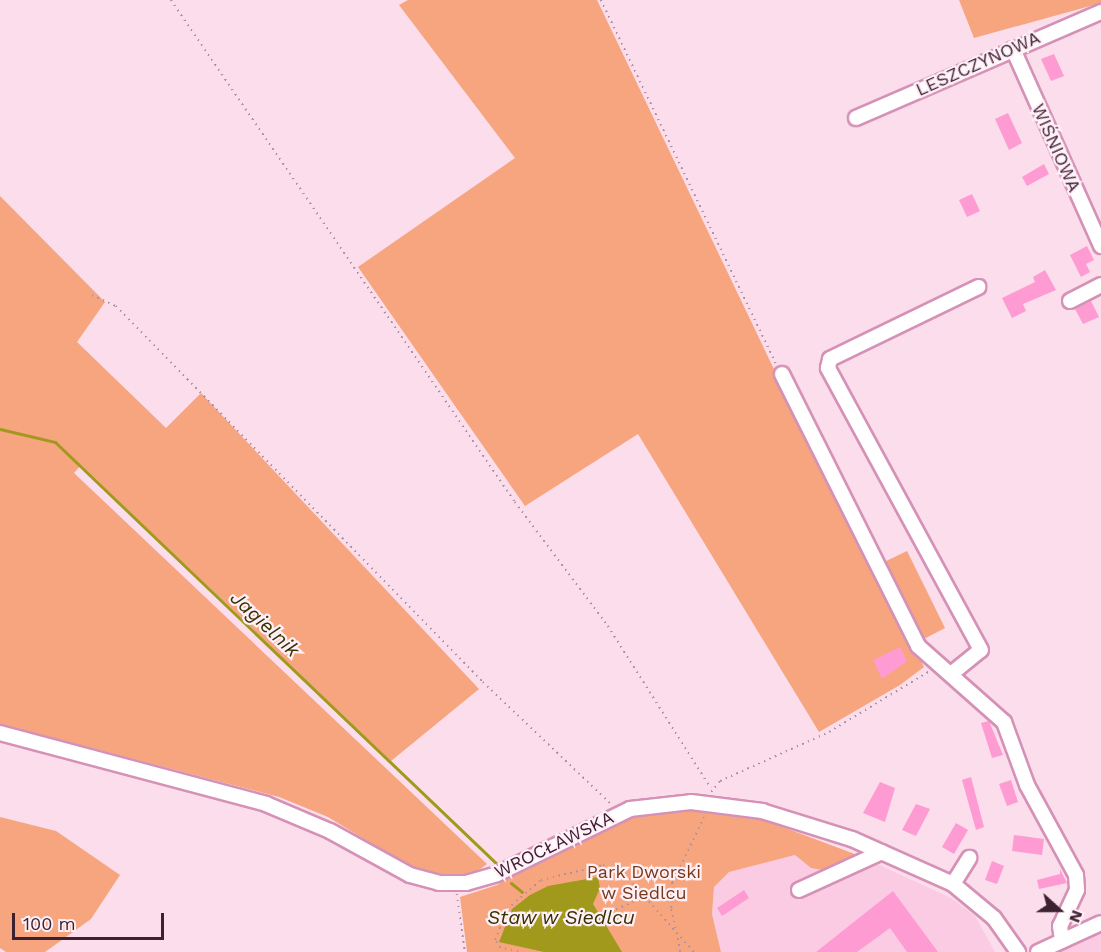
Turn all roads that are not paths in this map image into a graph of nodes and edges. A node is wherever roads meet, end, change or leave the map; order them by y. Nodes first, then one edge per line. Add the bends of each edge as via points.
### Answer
1 (1101, 12) edge
2 (1013, 49) junction
3 (856, 118) dead end
4 (1100, 241) edge
5 (1101, 285) edge
6 (978, 287) dead end
7 (1070, 301) dead end
8 (782, 374) road end
9 (951, 674) junction
10 (0, 733) edge
11 (882, 852) junction
12 (969, 858) dead end
13 (953, 884) junction
14 (799, 890) dead end
15 (1101, 923) edge
16 (1062, 940) junction
17 (1018, 952) edge
18 (1038, 952) edge

1 - 2 street, LESZCZYNOWA
2 - 3 street, LESZCZYNOWA
2 - 4 street, WIŚNIOWA
5 - 7 street
6 - 9 street via 830,359 828,368 981,650
8 - 9 street via 918,646 936,667
9 - 16 street via 1004,722 1027,784 1069,856 1077,890 1060,926
10 - 11 street, WROCŁAWSKA via 266,804 330,831 420,878 457,884 508,870 618,813 656,804 709,804 795,819
11 - 13 street, WROCŁAWSKA
11 - 14 street
12 - 13 street
13 - 17 street, WROCŁAWSKA via 994,918
15 - 16 street
16 - 18 street

